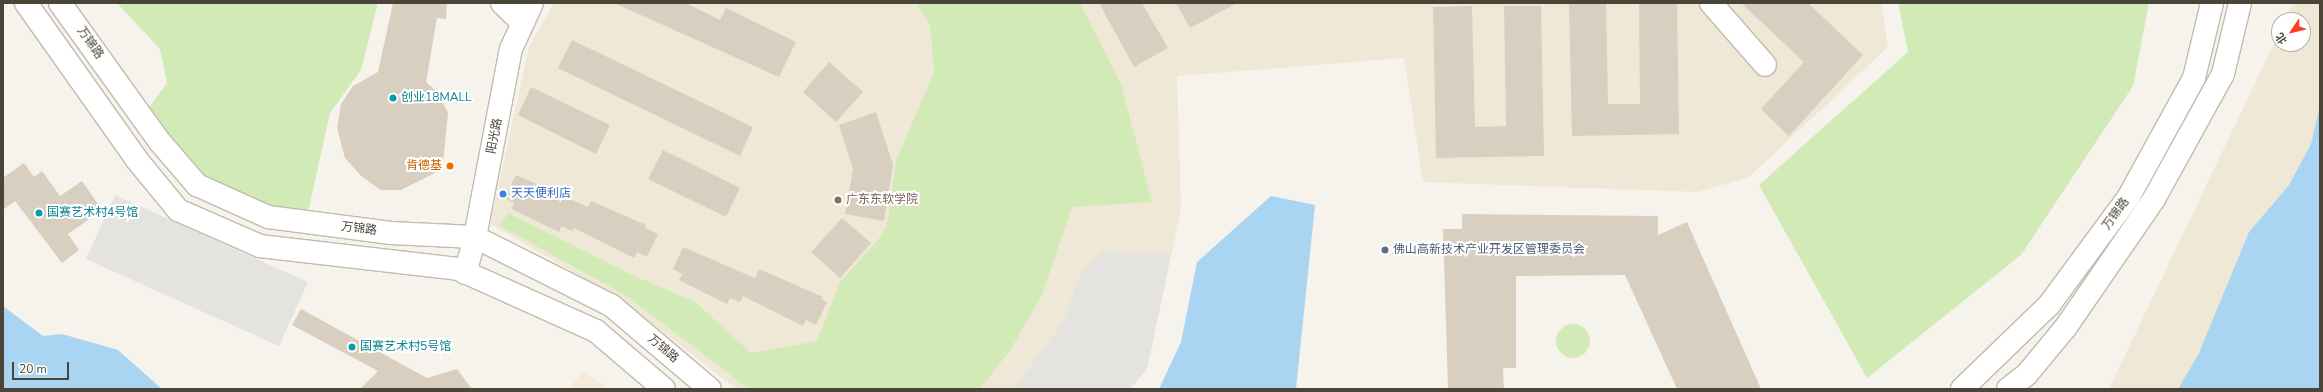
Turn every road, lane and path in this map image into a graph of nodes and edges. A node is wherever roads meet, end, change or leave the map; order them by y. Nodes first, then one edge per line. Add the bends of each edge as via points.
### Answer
1 (26, 3) edge
2 (60, 3) edge
3 (502, 3) edge
4 (532, 3) edge
5 (1711, 3) edge
6 (2212, 3) edge
7 (2240, 3) edge
8 (523, 23) junction
9 (1765, 65) dead end
10 (475, 237) junction
11 (465, 273) junction
12 (664, 389) edge
13 (710, 389) edge
14 (1962, 389) edge
15 (2008, 389) edge

1 - 11 street via 136,160 178,210 260,246
2 - 10 street, 万锦路 via 160,142 197,185 268,217 391,232
3 - 8 street
4 - 8 street, 阳光路
5 - 9 street
6 - 14 street, 万锦路 via 2194,78 2128,198 2049,305
7 - 15 street, 万锦路 via 2223,74 2154,198 2066,327 2027,374
8 - 10 street, 阳光路 via 511,49
10 - 11 street, 阳光路
10 - 13 street, 万锦路 via 612,306
11 - 12 street via 596,331

